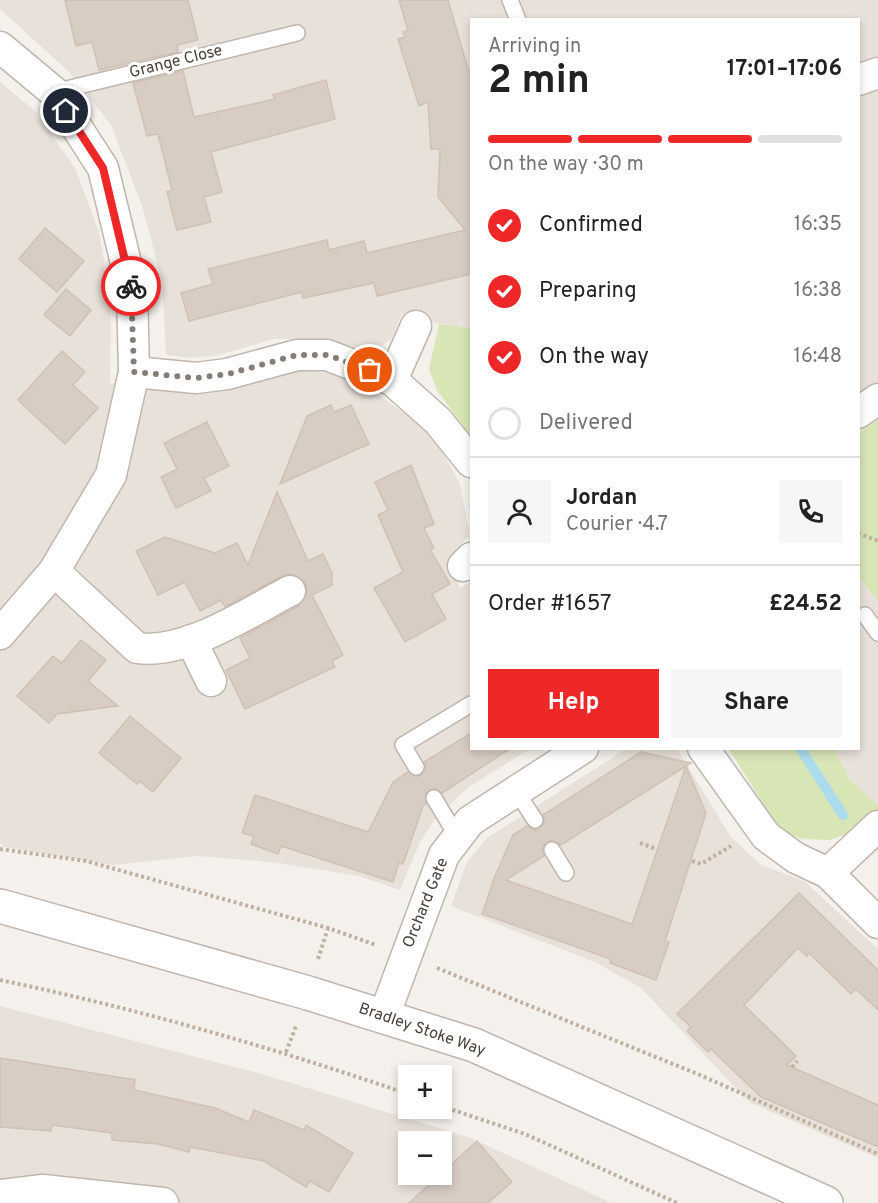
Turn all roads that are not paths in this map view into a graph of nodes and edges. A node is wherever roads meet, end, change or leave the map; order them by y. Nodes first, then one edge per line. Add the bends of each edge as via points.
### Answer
1 (510, 0) edge
2 (517, 18) edge
3 (297, 33) dead end
4 (0, 47) edge
5 (878, 73) edge
6 (860, 79) edge
7 (54, 92) junction
8 (416, 326) dead end
9 (134, 372) junction
10 (392, 380) junction
11 (878, 399) edge
12 (860, 412) edge
13 (470, 461) edge
14 (54, 571) junction
15 (290, 591) dead end
16 (865, 615) dead end
17 (878, 633) edge
18 (0, 634) edge
19 (191, 640) junction
20 (211, 681) dead end
21 (470, 705) edge
22 (580, 750) edge
23 (705, 750) edge
24 (416, 767) dead end
25 (516, 792) junction
26 (434, 798) dead end
27 (535, 820) dead end
28 (878, 826) edge
29 (458, 838) junction
30 (552, 850) dead end
31 (566, 873) dead end
32 (828, 873) junction
33 (0, 906) edge
34 (878, 923) edge
35 (384, 1016) junction
36 (0, 1195) edge
37 (163, 1203) edge
38 (826, 1203) edge

1 - 2 lane
3 - 7 lane, Grange Close
4 - 7 street
5 - 6 street
7 - 9 street via 103,168 132,288
8 - 10 street
9 - 10 street via 196,378 228,374 297,355 327,355
9 - 14 street via 111,475
10 - 13 street via 438,421
11 - 12 street
14 - 18 street
14 - 19 street via 137,648 163,650
15 - 19 street
16 - 17 lane
19 - 20 street
21 - 24 lane via 403,745
22 - 25 street, Orchard Gate
23 - 32 street via 765,836 796,858
25 - 27 lane
25 - 29 street, Orchard Gate via 470,821
26 - 29 lane
28 - 32 street
29 - 35 street, Orchard Gate via 444,855
30 - 31 lane
32 - 34 street
33 - 35 street, Bradley Stoke Way
35 - 38 street, Bradley Stoke Way via 474,1045
36 - 37 street via 43,1190

